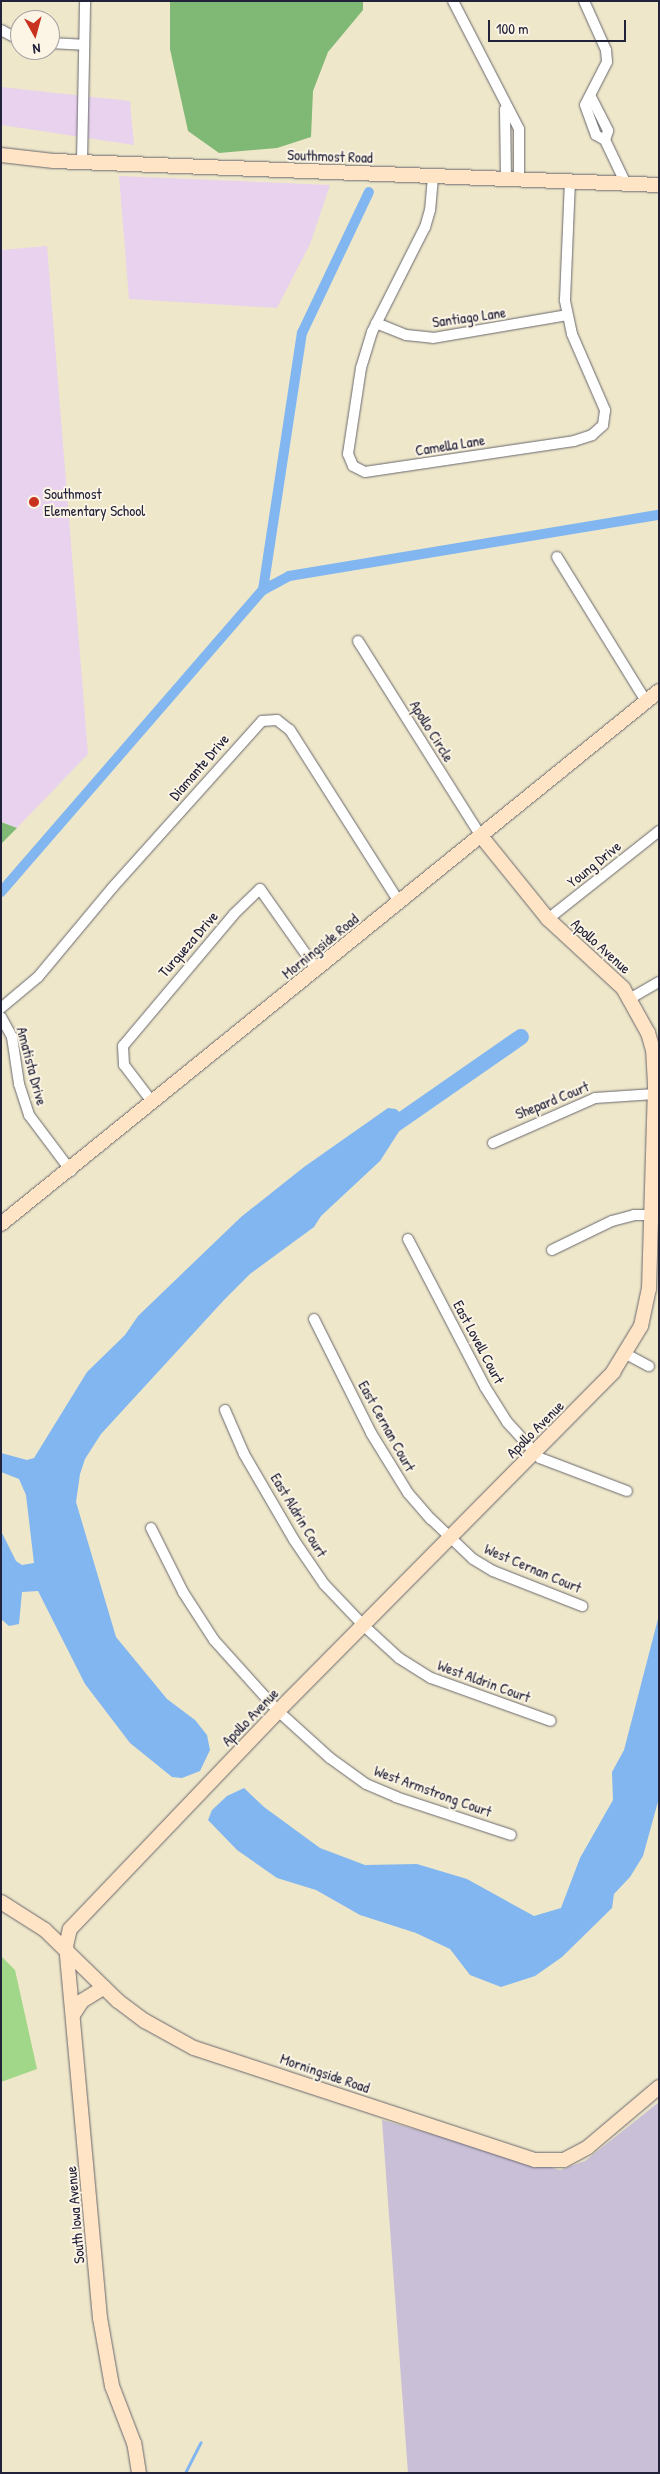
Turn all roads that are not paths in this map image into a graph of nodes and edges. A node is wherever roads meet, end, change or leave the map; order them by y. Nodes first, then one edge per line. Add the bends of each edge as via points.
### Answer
1 (84, 1) edge
2 (452, 1) edge
3 (584, 1) edge
4 (60, 44) edge
5 (83, 45) junction
6 (591, 97) junction
7 (602, 118) junction
8 (591, 123) junction
9 (605, 140) junction
10 (1, 155) edge
11 (82, 162) junction
12 (433, 177) junction
13 (512, 180) junction
14 (570, 182) junction
15 (626, 184) junction
16 (659, 185) edge
17 (567, 315) junction
18 (376, 323) junction
19 (557, 556) dead end
20 (358, 641) dead end
21 (659, 691) edge
22 (646, 701) junction
23 (659, 830) edge
24 (481, 836) junction
25 (399, 902) junction
26 (548, 919) junction
27 (316, 970) junction
28 (659, 982) edge
29 (631, 998) junction
30 (1, 1008) edge
31 (1, 1017) edge
32 (655, 1094) junction
33 (153, 1103) junction
34 (493, 1143) dead end
35 (71, 1171) junction
36 (651, 1215) junction
37 (1, 1224) edge
38 (408, 1239) dead end
39 (552, 1250) dead end
40 (314, 1319) dead end
41 (626, 1354) junction
42 (648, 1366) dead end
43 (226, 1410) dead end
44 (534, 1453) junction
45 (627, 1491) dead end
46 (151, 1528) dead end
47 (450, 1538) junction
48 (582, 1606) dead end
49 (364, 1625) junction
50 (278, 1711) junction
51 (551, 1721) dead end
52 (511, 1835) dead end
53 (1, 1902) edge
54 (67, 1950) junction
55 (104, 1987) junction
56 (73, 2015) junction
57 (659, 2087) edge
58 (139, 2473) edge

1 - 5 street
2 - 13 street via 518,129
3 - 6 street via 606,50 607,62
4 - 5 street
5 - 11 street
6 - 7 street
6 - 8 street via 585,105
7 - 8 street
7 - 9 street via 608,131
8 - 9 street via 596,135
9 - 15 street
10 - 11 street, Southmost Road
11 - 12 street, Southmost Road
12 - 13 street, Southmost Road
12 - 18 street, Camella Lane via 425,227
13 - 14 street, Southmost Road
14 - 15 street, Southmost Road
14 - 17 street, Camella Lane via 564,277
15 - 16 street, Southmost Road
17 - 18 street, Santiago Lane via 434,338 406,335
17 - 18 street, Camella Lane via 605,410 603,425 598,431 574,441 365,472 350,461 348,448 362,362
19 - 22 street
20 - 24 street, Apollo Circle
21 - 22 street, Morningside Road
22 - 24 street, Morningside Road
23 - 26 street, Young Drive
24 - 25 street, Morningside Road
24 - 26 street, Apollo Avenue
25 - 27 street, Morningside Road
25 - 30 street, Diamante Drive via 290,730 277,720 262,722 151,844 38,977
26 - 29 street, Apollo Avenue via 566,938 612,974
27 - 33 street, Morningside Road
27 - 33 street, Turqueza Drive via 260,890 234,914 123,1046 124,1065
28 - 29 street
29 - 32 street, Apollo Avenue via 653,1050
31 - 35 street, Amatista Drive via 12,1037 19,1084 29,1114
32 - 34 street, Shepard Court via 595,1098
32 - 36 street, Apollo Avenue
33 - 35 street, Morningside Road
35 - 37 street, Morningside Road
36 - 39 street via 634,1215 612,1221
36 - 41 street, Apollo Avenue via 649,1289 641,1326
38 - 44 street, East Lovell Court via 484,1387 507,1422
40 - 47 street, East Cernan Court via 371,1433 408,1493
41 - 42 street
41 - 44 street, Apollo Avenue via 588,1400
43 - 49 street, East Aldrin Court via 244,1454 294,1540 324,1584
44 - 45 street, East Lovell Court via 557,1466
44 - 47 street, Apollo Avenue
46 - 50 street, West Armstrong Court via 183,1592 214,1640
47 - 48 street, West Cernan Court via 473,1559 493,1571
47 - 49 street, Apollo Avenue
49 - 50 street, Apollo Avenue
49 - 51 street, West Aldrin Court via 399,1658 431,1678
50 - 52 street, West Armstrong Court via 330,1758 366,1784
50 - 54 street, Apollo Avenue via 76,1921 68,1938
53 - 54 street, Morningside Road via 45,1930
54 - 55 street, Morningside Road
54 - 56 street, South Iowa Avenue
55 - 56 street via 82,2001
55 - 57 street, Morningside Road via 145,2021 194,2048 535,2160 564,2160 576,2154
56 - 58 street, South Iowa Avenue via 105,2353 112,2386 134,2443

